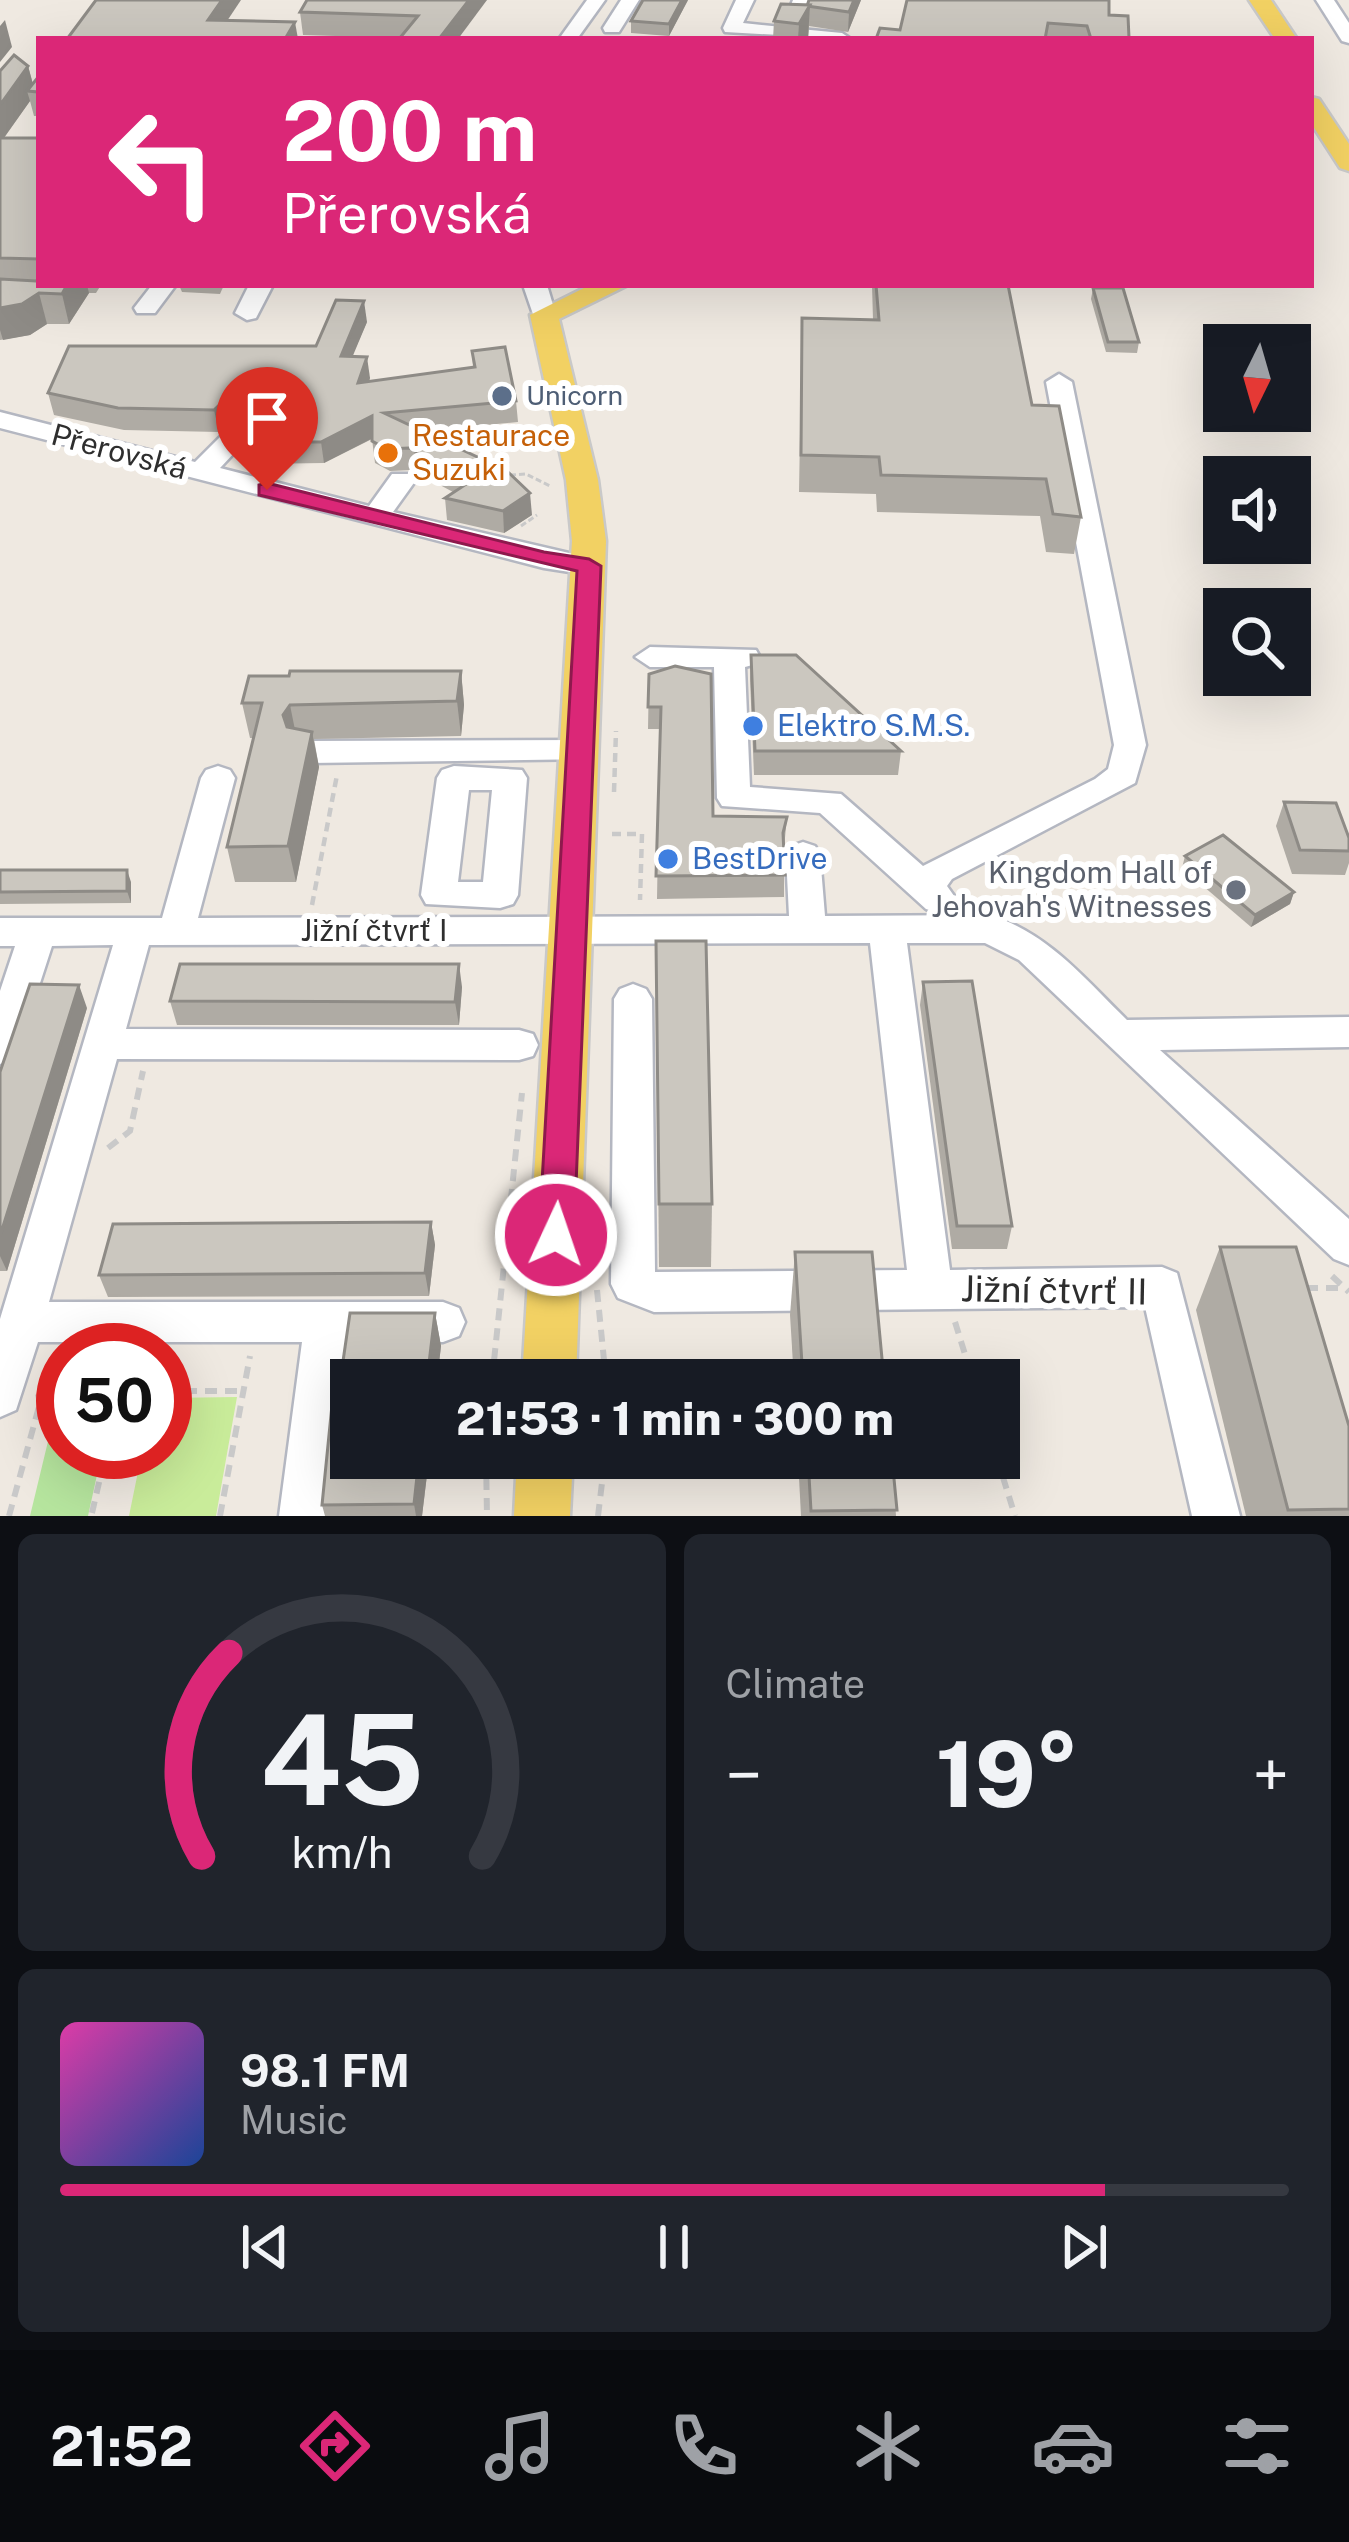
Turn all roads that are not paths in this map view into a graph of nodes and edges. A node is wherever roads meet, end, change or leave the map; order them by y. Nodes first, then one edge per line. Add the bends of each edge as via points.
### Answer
1 (596, 0) edge
2 (630, 0) edge
3 (745, 0) edge
4 (802, 0) edge
5 (1244, 0) edge
6 (1261, 0) edge
7 (1325, 0) edge
8 (612, 28) dead end
9 (789, 33) junction
10 (570, 36) edge
11 (816, 36) edge
12 (1267, 36) edge
13 (1284, 36) edge
14 (1349, 37) edge
15 (1314, 80) edge
16 (1314, 109) edge
17 (1349, 133) edge
18 (1349, 163) edge
19 (162, 288) edge
20 (260, 288) edge
21 (599, 288) edge
22 (540, 300) edge
23 (146, 308) dead end
24 (247, 313) dead end
25 (1059, 382) dead end
26 (254, 418) edge
27 (0, 420) edge
28 (200, 472) junction
29 (402, 480) dead end
30 (375, 517) junction
31 (589, 566) junction
32 (650, 657) dead end
33 (581, 751) junction
34 (326, 752) road end
35 (218, 778) dead end
36 (803, 855) dead end
37 (926, 887) junction
38 (808, 929) junction
39 (990, 929) junction
40 (572, 931) junction
41 (887, 931) junction
42 (0, 932) edge
43 (38, 932) junction
44 (156, 932) junction
45 (633, 999) dead end
46 (1349, 1032) edge
47 (1118, 1035) junction
48 (519, 1045) dead end
49 (0, 1048) edge
50 (122, 1048) junction
51 (1349, 1246) edge
52 (938, 1288) junction
53 (17, 1307) edge
54 (325, 1322) junction
55 (443, 1322) dead end
56 (550, 1359) edge
57 (17, 1389) edge
58 (544, 1479) edge
59 (303, 1516) edge
60 (542, 1516) edge
61 (1216, 1516) edge

1 - 10 street
2 - 8 street
3 - 9 street via 732,28
4 - 9 street
5 - 12 main road
6 - 13 main road
7 - 14 street
9 - 11 street
15 - 17 main road
16 - 18 main road
19 - 23 street
20 - 24 street
21 - 22 main road
22 - 31 main road via 582,480
25 - 37 street via 1130,745 1126,766 1107,787 940,869
26 - 28 street
27 - 28 street, Přerovská
28 - 30 street, Přerovská
29 - 30 street
30 - 31 street, Přerovská
31 - 33 main road
32 - 37 street via 737,657 734,798 830,802
33 - 34 street
33 - 40 main road
35 - 44 street
36 - 38 street
37 - 39 street via 945,912
38 - 40 street
38 - 41 street
39 - 41 street
39 - 47 street via 1032,950
40 - 44 street, Jižní čtvrť I via 437,913
40 - 56 main road
41 - 52 street, Jižní čtvrť II
42 - 43 street, Jižní čtvrť I
43 - 44 street, Jižní čtvrť I
43 - 49 street
44 - 50 street
45 - 52 street, Jižní čtvrť II via 633,1284 654,1292
46 - 47 street
47 - 51 street
48 - 50 street
50 - 53 street
52 - 61 street, Jižní čtvrť II via 1162,1287
53 - 54 street
53 - 57 street
54 - 55 street
54 - 59 street
58 - 60 main road

